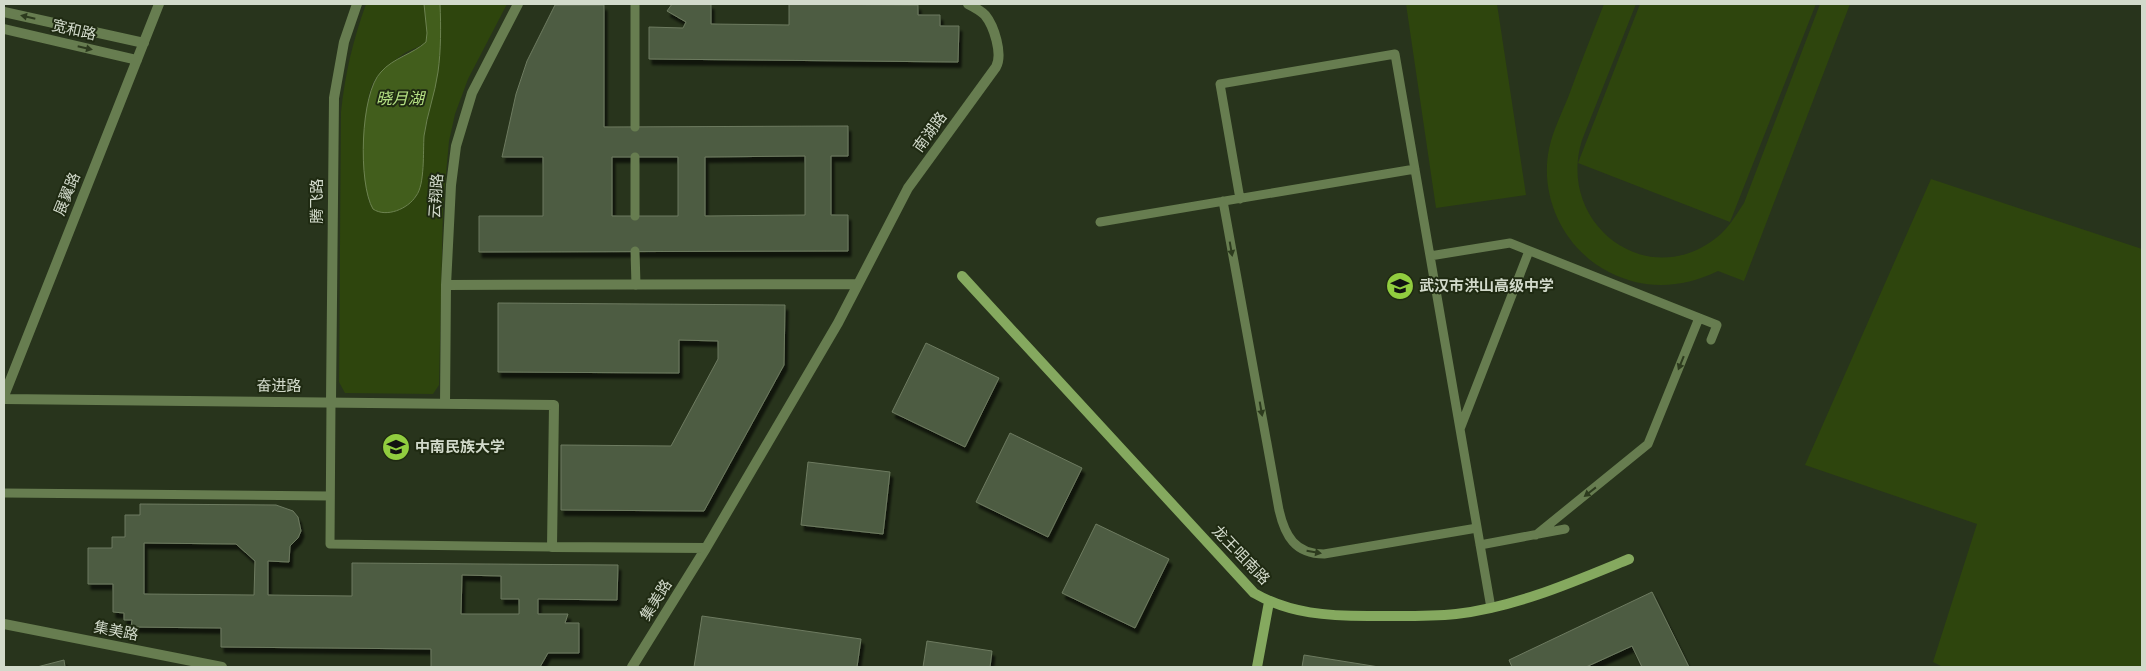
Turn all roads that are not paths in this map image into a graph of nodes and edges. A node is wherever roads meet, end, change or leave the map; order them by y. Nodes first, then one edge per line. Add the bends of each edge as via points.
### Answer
1 (159, 4) edge
2 (357, 4) edge
3 (518, 4) edge
4 (635, 4) edge
5 (968, 4) edge
6 (4, 12) edge
7 (4, 30) edge
8 (144, 43) junction
9 (137, 60) junction
10 (635, 127) dead end
11 (635, 157) dead end
12 (1415, 169) junction
13 (1240, 199) junction
14 (1223, 201) junction
15 (635, 216) dead end
16 (1100, 222) dead end
17 (635, 251) dead end
18 (1529, 251) junction
19 (1430, 256) junction
20 (962, 276) dead end
21 (636, 284) junction
22 (857, 284) junction
23 (446, 285) junction
24 (1699, 318) junction
25 (1712, 340) dead end
26 (4, 397) edge
27 (331, 402) junction
28 (445, 404) junction
29 (1460, 429) junction
30 (4, 492) edge
31 (330, 496) junction
32 (1477, 528) junction
33 (1564, 529) dead end
34 (1536, 535) junction
35 (1480, 545) junction
36 (552, 547) junction
37 (706, 548) junction
38 (1629, 559) dead end
39 (1269, 602) junction
40 (1491, 608) junction
41 (4, 624) edge
42 (222, 667) edge
43 (632, 667) edge
44 (1257, 667) edge

1 - 8 street, 展翼路
2 - 27 street, 腾飞路 via 339,64 333,115
3 - 23 street, 云翔路 via 472,93 460,129 451,185
4 - 10 lane
5 - 22 street, 南湖路 via 987,19 1000,52 999,63 908,188
8 -> 6 street, 宽和路
7 -> 9 street, 宽和路
8 - 9 street, 展翼路
9 - 26 street, 展翼路
11 - 15 lane
12 - 13 lane
12 - 13 lane via 1395,54 1220,84
12 - 19 lane
13 - 14 lane
14 - 16 lane
14 -> 32 lane via 1279,510 1284,530 1292,543 1307,552 1324,554
17 - 21 lane
18 - 19 lane via 1510,243
18 - 24 lane
18 - 29 lane
19 - 29 lane
20 - 39 street, 龙王咀南路 via 1254,593
21 - 22 street
21 - 23 street
22 - 37 street, 南湖路 via 838,323
23 - 28 street, 云翔路
24 - 25 lane via 1718,325
24 -> 34 lane via 1648,444
26 - 27 street, 奋进路
27 - 28 street, 奋进路
27 - 31 lane
28 - 36 street, 奋进路 via 554,405
29 - 32 lane
30 - 31 lane
31 - 36 lane via 330,544
32 - 35 lane
33 - 34 lane
34 - 35 lane
35 - 40 lane
36 - 37 street
37 - 43 street, 集美路
38 - 40 street, 龙王咀南路 via 1565,585
39 - 40 street, 龙王咀南路 via 1333,616 1424,616
39 - 44 street
41 - 42 street, 集美路

